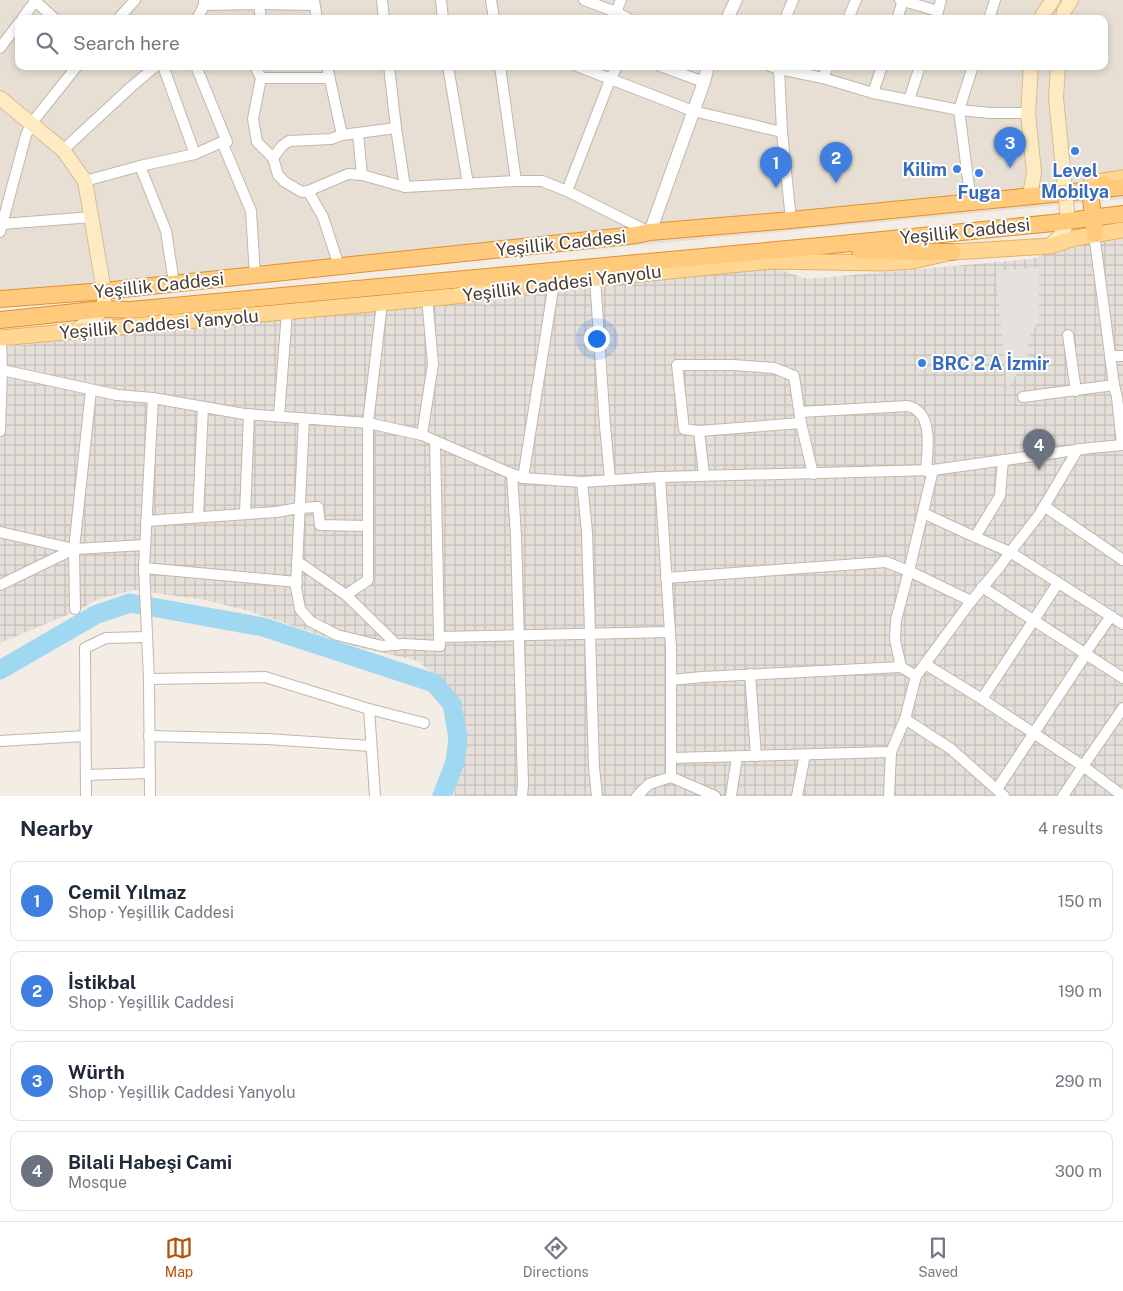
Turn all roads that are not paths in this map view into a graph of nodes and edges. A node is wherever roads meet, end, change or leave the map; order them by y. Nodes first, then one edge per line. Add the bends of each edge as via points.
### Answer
1 (35, 0) edge
2 (135, 0) edge
3 (382, 0) edge
4 (441, 0) edge
5 (490, 0) edge
6 (584, 0) edge
7 (621, 0) edge
8 (736, 0) edge
9 (793, 0) edge
10 (856, 0) edge
11 (901, 0) edge
12 (941, 0) edge
13 (995, 0) edge
14 (1050, 1) edge
15 (204, 2) edge
16 (314, 3) edge
17 (259, 4) junction
18 (1066, 10) edge
19 (616, 12) junction
20 (25, 15) edge
21 (51, 15) edge
22 (122, 15) edge
23 (199, 15) edge
24 (260, 15) edge
25 (384, 15) edge
26 (443, 15) edge
27 (493, 15) edge
28 (622, 15) edge
29 (729, 15) edge
30 (787, 15) edge
31 (850, 15) edge
32 (898, 15) edge
33 (937, 15) edge
34 (990, 15) edge
35 (1043, 15) edge
36 (15, 28) edge
37 (0, 48) edge
38 (74, 70) edge
39 (151, 70) edge
40 (164, 70) edge
41 (198, 70) edge
42 (258, 70) edge
43 (328, 70) edge
44 (390, 70) edge
45 (449, 70) edge
46 (501, 70) edge
47 (586, 70) edge
48 (615, 70) edge
49 (671, 70) edge
50 (707, 70) edge
51 (774, 70) edge
52 (784, 70) edge
53 (826, 70) edge
54 (881, 70) edge
55 (919, 70) edge
56 (972, 70) edge
57 (1031, 70) edge
58 (1058, 70) edge
59 (329, 78) junction
60 (822, 78) junction
61 (610, 80) junction
62 (704, 82) junction
63 (873, 93) junction
64 (0, 98) edge
65 (909, 100) junction
66 (959, 110) junction
67 (694, 111) junction
68 (1028, 113) junction
69 (31, 124) junction
70 (396, 128) junction
71 (782, 132) junction
72 (358, 134) junction
73 (342, 135) junction
74 (222, 142) junction
75 (63, 150) junction
76 (195, 154) junction
77 (273, 158) junction
78 (140, 166) junction
79 (362, 174) junction
80 (1123, 178) edge
81 (85, 181) junction
82 (516, 181) junction
83 (468, 184) junction
84 (1101, 185) junction
85 (405, 187) junction
86 (1123, 187) edge
87 (1065, 189) junction
88 (308, 191) junction
89 (567, 191) junction
90 (1024, 194) junction
91 (971, 202) junction
92 (1123, 214) edge
93 (92, 217) junction
94 (791, 220) junction
95 (1068, 220) junction
96 (1094, 226) junction
97 (1, 228) edge
98 (1123, 230) edge
99 (650, 232) junction
100 (832, 244) junction
101 (1050, 246) junction
102 (952, 252) junction
103 (339, 266) junction
104 (255, 275) junction
105 (595, 278) junction
106 (174, 283) junction
107 (554, 283) junction
108 (104, 291) junction
109 (428, 298) junction
110 (0, 299) edge
111 (382, 303) junction
112 (104, 309) junction
113 (288, 312) junction
114 (0, 320) edge
115 (76, 331) junction
116 (1068, 335) dead end
117 (0, 338) edge
118 (1110, 356) junction
119 (1123, 356) edge
120 (1, 370) edge
121 (1114, 385) junction
122 (91, 390) junction
123 (1076, 391) junction
124 (1120, 396) edge
125 (1022, 397) dead end
126 (153, 398) junction
127 (203, 407) junction
128 (249, 414) junction
129 (279, 416) junction
130 (801, 418) junction
131 (304, 419) junction
132 (368, 424) junction
133 (699, 430) junction
134 (0, 431) edge
135 (422, 435) junction
136 (435, 441) junction
137 (1123, 445) edge
138 (1078, 450) junction
139 (1003, 460) junction
140 (930, 471) junction
141 (512, 474) junction
142 (813, 474) junction
143 (704, 475) junction
144 (660, 476) junction
145 (523, 478) junction
146 (610, 479) junction
147 (582, 482) junction
148 (1044, 506) junction
149 (299, 508) junction
150 (923, 513) junction
151 (245, 514) junction
152 (198, 518) junction
153 (146, 521) junction
154 (367, 526) junction
155 (0, 532) edge
156 (976, 537) junction
157 (145, 546) junction
158 (74, 549) junction
159 (1010, 552) junction
160 (1123, 560) edge
161 (297, 562) junction
162 (144, 568) junction
163 (909, 571) junction
164 (666, 578) junction
165 (297, 582) junction
166 (1058, 583) junction
167 (0, 585) edge
168 (982, 587) junction
169 (346, 595) junction
170 (971, 601) junction
171 (76, 609) dead end
172 (1111, 616) junction
173 (1034, 620) junction
174 (1123, 624) edge
175 (670, 632) junction
176 (590, 633) junction
177 (519, 636) junction
178 (146, 637) junction
179 (439, 638) junction
180 (397, 645) junction
181 (1086, 654) junction
182 (925, 664) junction
183 (901, 667) junction
184 (750, 674) junction
185 (916, 676) junction
186 (1123, 678) edge
187 (149, 679) junction
188 (671, 680) junction
189 (982, 699) junction
190 (1123, 708) edge
191 (369, 709) junction
192 (906, 719) junction
193 (424, 722) dead end
194 (1034, 733) junction
195 (85, 736) junction
196 (149, 736) junction
197 (0, 740) edge
198 (371, 746) junction
199 (891, 752) junction
200 (805, 755) junction
201 (737, 756) junction
202 (756, 756) junction
203 (671, 758) junction
204 (1083, 766) junction
205 (149, 774) junction
206 (86, 775) junction
207 (671, 777) junction
208 (1000, 793) edge
209 (86, 796) edge
210 (150, 796) edge
211 (375, 796) edge
212 (522, 796) edge
213 (597, 796) edge
214 (638, 796) edge
215 (715, 796) edge
216 (731, 796) edge
217 (797, 796) edge
218 (889, 796) edge
219 (1063, 796) edge
220 (1123, 796) edge

1 - 20 street
1 - 21 street
2 - 22 street
3 - 25 street
4 - 26 street
5 - 27 street
6 - 19 street
7 - 19 street
8 - 29 street
9 - 30 street
10 - 31 street
11 - 32 street
11 - 33 street
12 - 33 street
13 - 34 street
14 - 18 street
14 - 35 main road
15 - 17 street
15 - 23 street
16 - 17 street
17 - 24 street
19 - 28 street
36 - 37 street
38 - 69 street
39 - 75 street
40 - 76 street
41 - 74 street via 227,142
42 - 59 street
42 - 77 street via 253,119 257,142
43 - 59 street
44 - 70 street
45 - 83 street
46 - 82 street
47 - 61 street
48 - 61 street
49 - 62 street
50 - 62 street
51 - 71 street
52 - 60 street
53 - 60 street
54 - 63 street
55 - 65 street
56 - 66 street
57 - 68 main road
58 - 87 main road via 1056,98
59 - 73 street
60 - 63 street
61 - 67 street
61 - 89 street
62 - 67 street
63 - 65 street
64 - 69 main road
65 - 66 street
66 - 68 street
66 - 91 street
67 - 71 street
67 - 99 street
68 - 90 main road via 1034,172
69 - 75 main road
69 - 97 street
70 - 72 street
70 - 85 street
71 - 94 street
72 - 73 street
72 - 79 street
73 - 77 street via 331,139 289,141
74 - 76 street
74 - 104 street via 251,211
75 - 81 main road
76 - 78 street
77 - 88 street via 278,175 302,192
78 - 81 street
78 - 106 street via 166,231
79 - 85 street
79 - 88 street via 348,174
80 - 84 main road
81 - 93 main road
82 - 83 street
82 - 89 street via 542,181
83 - 85 street
84 - 86 highway, Yeşillik Caddesi
84 - 87 highway, Yeşillik Caddesi
84 - 96 highway via 1091,199
87 - 90 highway, Yeşillik Caddesi
87 - 95 main road
88 - 103 street via 323,217
89 - 99 street
90 - 91 highway, Yeşillik Caddesi
91 - 94 highway, Yeşillik Caddesi
92 - 96 highway, Yeşillik Caddesi
93 - 97 street
93 - 108 main road
94 - 99 highway, Yeşillik Caddesi
95 - 96 highway, Yeşillik Caddesi
95 - 100 highway, Yeşillik Caddesi
95 - 101 main road
96 - 98 main road, Yeşillik Caddesi Yanyolu
96 - 101 main road, Yeşillik Caddesi Yanyolu via 1075,238
96 - 118 street
99 - 103 highway, Yeşillik Caddesi
100 - 102 highway via 851,250
100 - 112 highway, Yeşillik Caddesi via 131,310
101 - 102 main road, Yeşillik Caddesi Yanyolu
102 - 105 main road, Yeşillik Caddesi Yanyolu via 913,261 772,261
103 - 104 highway, Yeşillik Caddesi
104 - 106 highway, Yeşillik Caddesi
105 - 107 main road, Yeşillik Caddesi Yanyolu
105 - 146 street
106 - 108 highway, Yeşillik Caddesi
107 - 109 main road, Yeşillik Caddesi Yanyolu
107 - 145 street
108 - 110 highway, Yeşillik Caddesi
108 - 112 main road
109 - 111 main road, Yeşillik Caddesi Yanyolu
109 - 135 street via 433,364
111 - 113 main road, Yeşillik Caddesi Yanyolu
111 - 132 street
112 - 114 highway, Yeşillik Caddesi
112 - 115 main road
113 - 115 main road, Yeşillik Caddesi Yanyolu
113 - 129 street
115 - 117 main road, Yeşillik Caddesi Yanyolu
116 - 123 street
117 - 120 street
118 - 119 street
118 - 121 street
120 - 122 street
120 - 134 street
121 - 123 street
121 - 124 street
122 - 126 street
122 - 158 street
123 - 125 street
124 - 137 street
126 - 127 street
126 - 153 street
127 - 128 street
127 - 152 street
128 - 129 street
128 - 151 street
129 - 131 street
130 - 133 street
130 - 133 street via 794,376 774,368 677,365 684,429
130 - 140 street via 908,406 925,420
130 - 142 street
131 - 132 street
131 - 149 street
132 - 135 street
132 - 154 street
133 - 143 street
135 - 136 street
136 - 141 street
136 - 179 street
137 - 138 street
138 - 139 street
138 - 148 street
139 - 140 street
139 - 156 street via 1000,496
140 - 142 street
140 - 150 street
141 - 145 street
141 - 177 street
142 - 143 street
143 - 144 street
144 - 146 street
144 - 164 street
145 - 147 street
146 - 147 street
147 - 176 street
148 - 159 street
148 - 160 street
149 - 151 street
149 - 154 street via 318,507 320,525
149 - 161 street
150 - 156 street
150 - 163 street
151 - 152 street
152 - 153 street
153 - 157 street
154 - 169 street via 368,580
155 - 158 street
156 - 159 street
157 - 158 street
157 - 162 street
158 - 167 street
158 - 171 street
159 - 166 street
159 - 168 street
161 - 165 street
161 - 169 street
162 - 165 street
162 - 178 street
163 - 164 street via 886,562
163 - 170 street
163 - 183 street via 896,620 895,640
164 - 175 street
165 - 180 street via 300,609 310,621 338,635 382,646
166 - 172 street
166 - 173 street
168 - 170 street
168 - 173 street
169 - 180 street
170 - 182 street
172 - 174 street
172 - 181 street
173 - 181 street
173 - 189 street
175 - 176 street
175 - 188 street
176 - 177 street
176 - 213 street
177 - 179 street
177 - 212 street
178 - 187 street
178 - 195 street via 106,638 85,648
179 - 180 street via 440,646
181 - 186 street
181 - 194 street
182 - 185 street
182 - 189 street
183 - 184 street
183 - 185 street
184 - 188 street
184 - 202 street
185 - 192 street
187 - 191 street via 265,677
187 - 196 street
188 - 203 street
189 - 194 street
190 - 204 street
191 - 193 street
191 - 198 street
192 - 199 street
192 - 208 street via 951,749
194 - 204 street
194 - 208 street
195 - 197 street
195 - 206 street
196 - 198 street
196 - 205 street
198 - 211 street
199 - 200 street
199 - 218 street
200 - 202 street
200 - 217 street
201 - 202 street
201 - 203 street
201 - 216 street
203 - 207 street
204 - 219 street
204 - 220 street
205 - 206 street
205 - 210 street
206 - 209 street
207 - 214 street via 649,784
207 - 215 street

